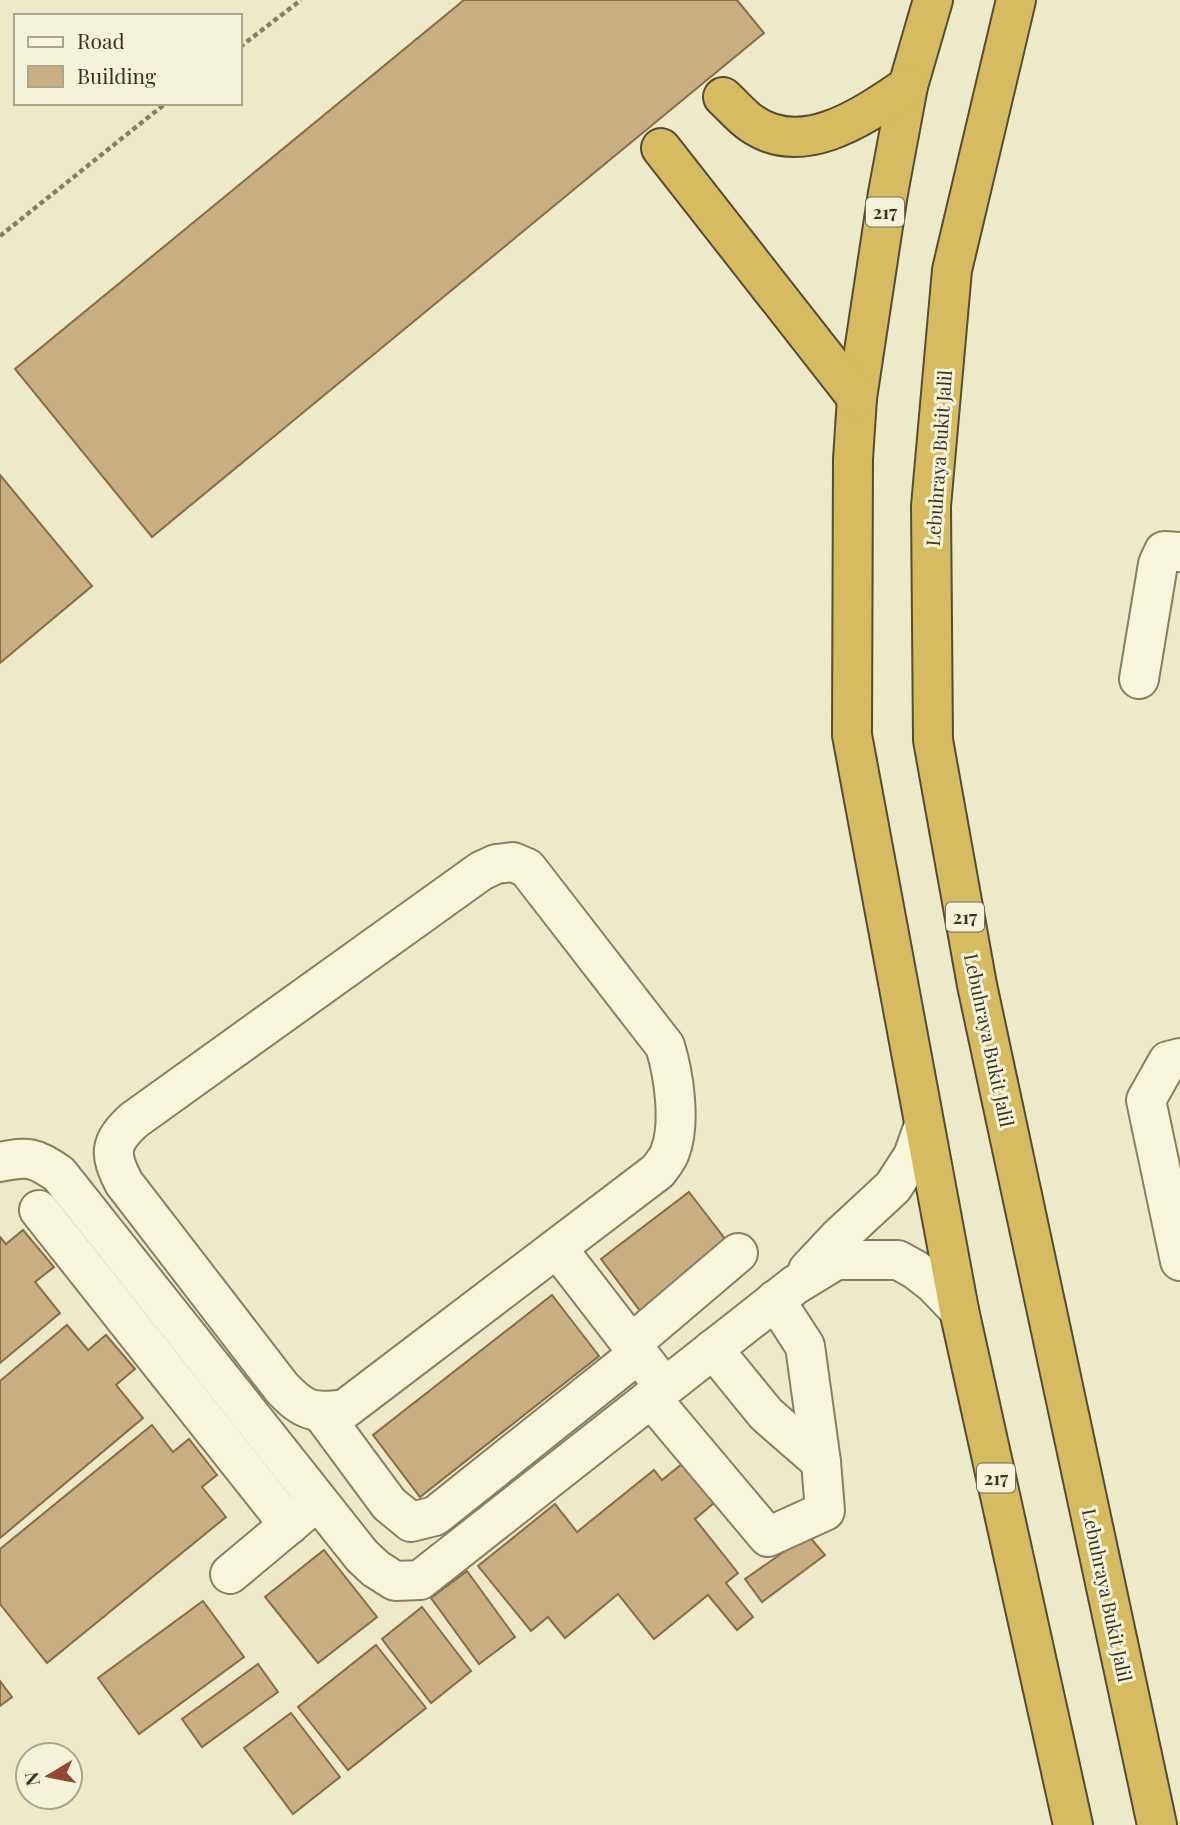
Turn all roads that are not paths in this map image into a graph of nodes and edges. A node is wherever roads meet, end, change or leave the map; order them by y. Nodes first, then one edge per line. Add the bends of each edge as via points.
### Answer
1 (933, 0) edge
2 (1016, 0) edge
3 (908, 86) junction
4 (723, 97) dead end
5 (662, 148) dead end
6 (857, 398) junction
7 (1180, 552) edge
8 (1139, 679) dead end
9 (1180, 1058) edge
10 (924, 1125) junction
11 (0, 1162) edge
12 (38, 1210) dead end
13 (557, 1248) junction
14 (738, 1253) dead end
15 (1180, 1261) edge
16 (785, 1293) junction
17 (959, 1310) junction
18 (634, 1349) junction
19 (713, 1349) junction
20 (658, 1393) junction
21 (321, 1412) junction
22 (821, 1462) junction
23 (318, 1501) junction
24 (289, 1525) junction
25 (230, 1574) dead end
26 (1073, 1825) edge
27 (1157, 1825) edge

1 - 3 highway, 217
2 - 27 highway, Lebuhraya Bukit Jalil / 217 via 952,270 931,506 933,740 977,985
3 - 4 highway via 863,117 819,135 780,136 751,123
3 - 6 highway, 217
5 - 6 highway
6 - 10 highway, 217 via 852,735
7 - 8 street via 1164,551 1158,564
9 - 15 street via 1168,1061 1146,1100
10 - 16 street via 913,1156 893,1187
10 - 17 highway, 217
11 - 23 street via 38,1159 59,1174
12 - 24 street
13 - 18 street
13 - 21 street via 345,1409
13 - 21 street via 658,1171 670,1155 676,1134 672,1068 665,1046 527,868 513,862 496,864 134,1120 119,1134 113,1148 114,1164 124,1183 282,1388 300,1406
14 - 18 street
16 - 17 street via 836,1260 898,1260 934,1284
16 - 19 street
16 - 22 street via 805,1346
17 - 26 highway, 217
18 - 20 street
18 - 21 street via 435,1516 411,1522 389,1504
19 - 20 street
19 - 22 street via 766,1414
20 - 22 street via 768,1537 825,1511
20 - 23 street via 420,1580 395,1581 376,1569
23 - 24 street
24 - 25 street

